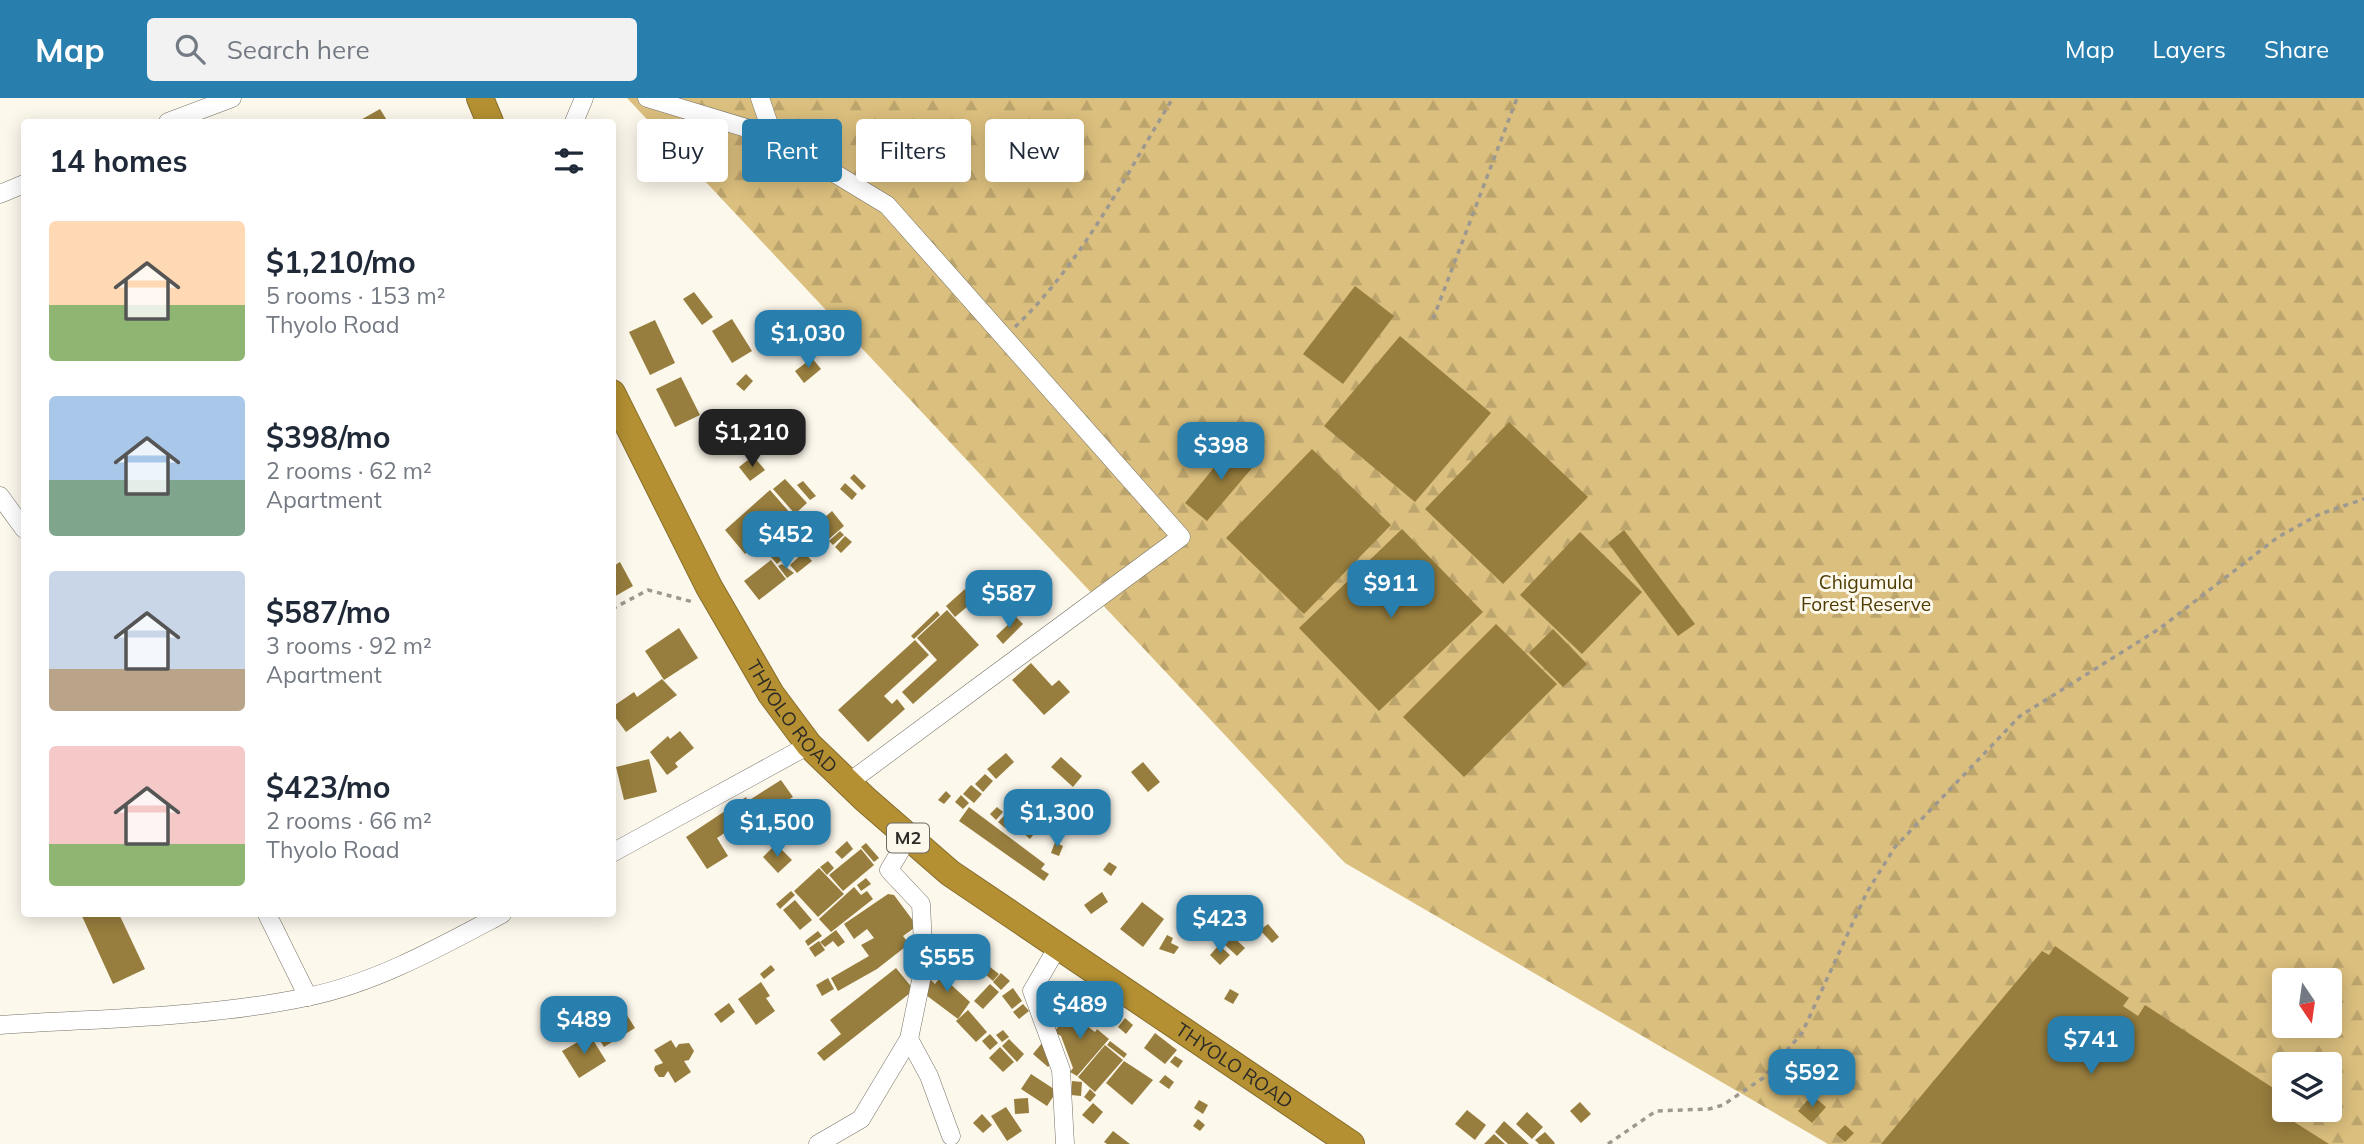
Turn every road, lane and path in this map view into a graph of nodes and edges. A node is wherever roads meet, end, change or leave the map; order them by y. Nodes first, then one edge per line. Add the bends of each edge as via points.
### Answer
1 (232, 98) edge
2 (480, 98) edge
3 (584, 98) edge
4 (647, 98) edge
5 (760, 98) edge
6 (1173, 98) edge
7 (1517, 98) edge
8 (176, 119) edge
9 (489, 119) edge
10 (575, 119) edge
11 (767, 119) edge
12 (742, 127) edge
13 (842, 178) edge
14 (21, 185) edge
15 (0, 194) edge
16 (1433, 320) dead end
17 (1003, 338) junction
18 (616, 401) edge
19 (0, 496) edge
20 (2364, 499) edge
21 (21, 525) edge
22 (719, 605) junction
23 (616, 607) edge
24 (810, 745) junction
25 (848, 783) junction
26 (908, 838) junction
27 (616, 851) edge
28 (268, 917) edge
29 (496, 917) edge
30 (1057, 948) junction
31 (308, 997) junction
32 (0, 1025) edge
33 (909, 1039) junction
34 (951, 1136) dead end
35 (818, 1144) edge
36 (1065, 1144) edge
37 (1351, 1144) edge
38 (1608, 1144) edge

1 - 8 street
2 - 9 highway
3 - 10 street
4 - 12 street
5 - 11 street
6 - 17 path via 1094,228 1045,298
7 - 16 path
13 - 17 street via 887,205
14 - 15 street
17 - 25 street via 1181,537
18 - 22 highway, THYOLO ROAD / M2
19 - 21 street
20 - 38 path via 2320,514 2278,537 2159,629 2020,716 1895,847 1867,892 1801,1033 1763,1078 1723,1105 1656,1111
22 - 23 path via 678,600 648,590
22 - 24 highway, THYOLO ROAD / M2 via 771,694
24 - 25 highway, THYOLO ROAD / M2
24 - 27 street
25 - 26 highway, THYOLO ROAD / M2
26 - 30 highway, THYOLO ROAD / M2
26 - 33 street via 889,870 921,904 924,966
28 - 31 street
29 - 31 street via 374,977
30 - 36 street via 1032,991 1061,1070
30 - 37 highway, THYOLO ROAD / M2
31 - 32 street via 206,1010
33 - 34 street via 929,1076
33 - 35 street via 861,1119

